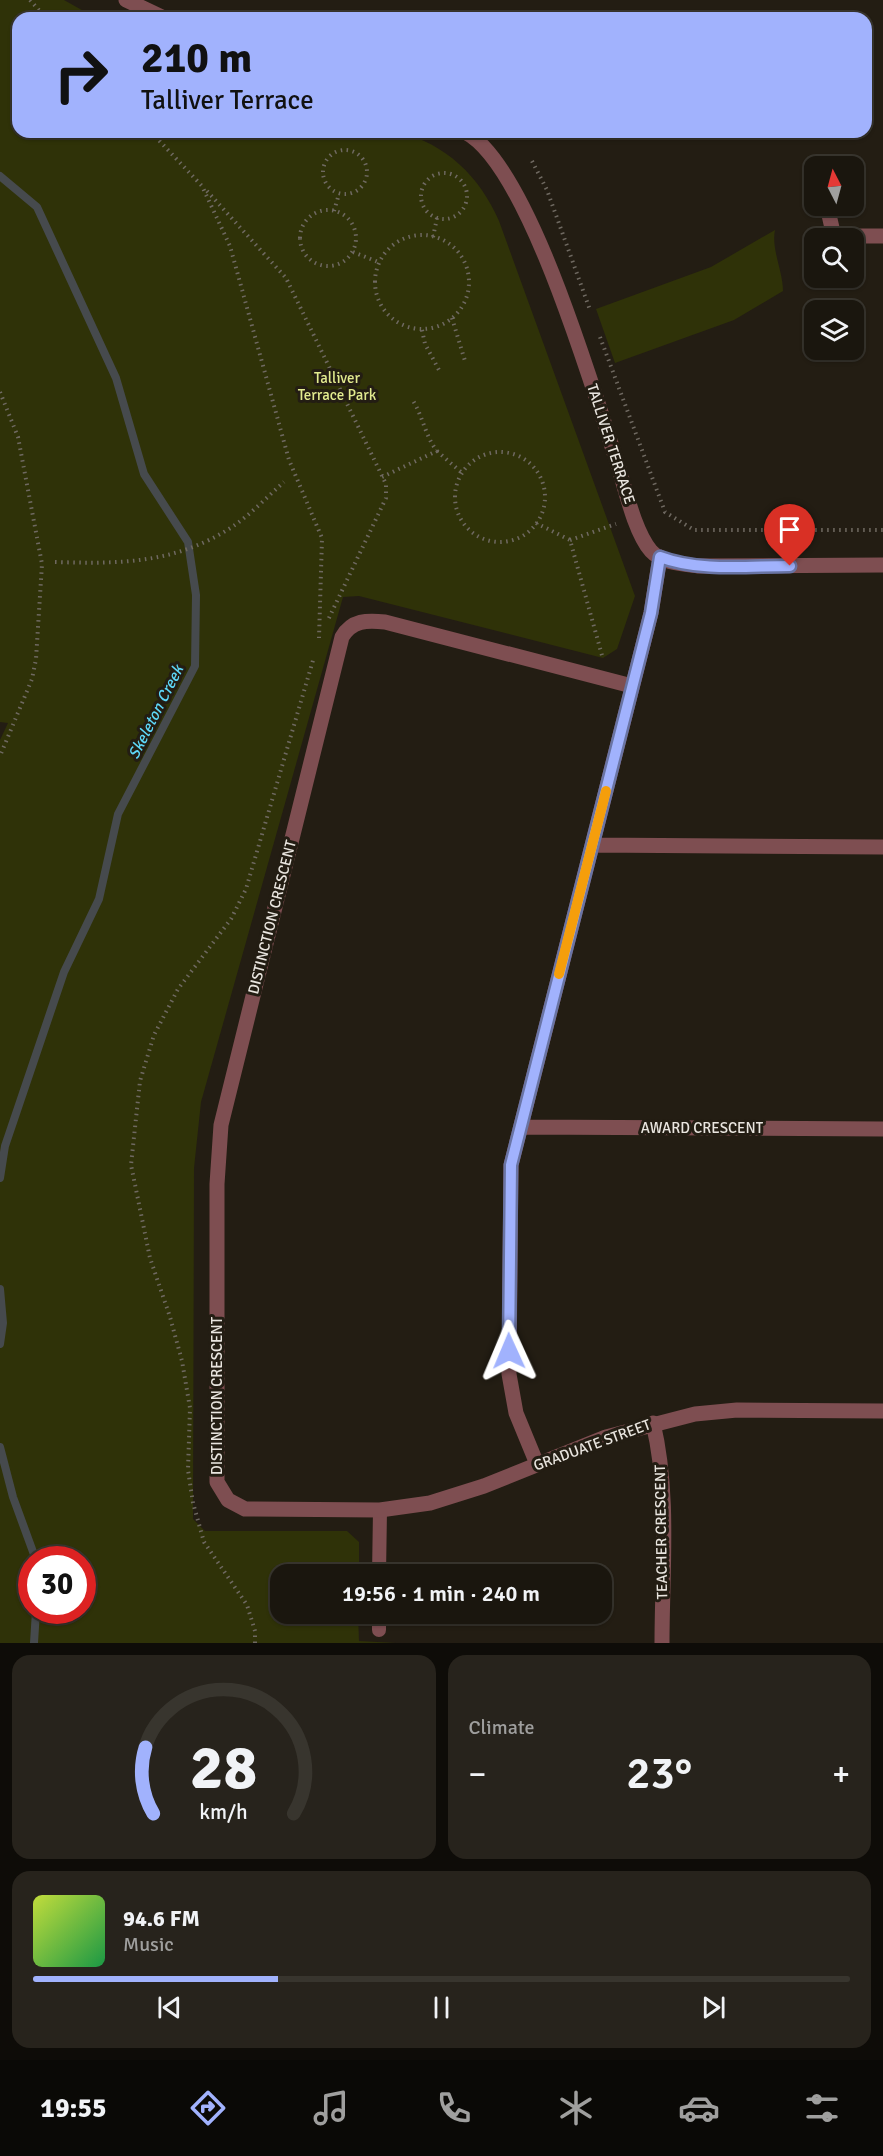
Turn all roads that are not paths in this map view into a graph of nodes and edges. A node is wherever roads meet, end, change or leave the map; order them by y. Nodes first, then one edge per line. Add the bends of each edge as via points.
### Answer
1 (126, 0) edge
2 (151, 12) edge
3 (475, 138) edge
4 (883, 236) edge
5 (864, 237) edge
6 (660, 557) junction
7 (883, 565) edge
8 (632, 686) junction
9 (592, 844) junction
10 (883, 848) edge
11 (521, 1127) junction
12 (883, 1129) edge
13 (883, 1411) edge
14 (653, 1423) junction
15 (537, 1464) junction
16 (228, 1500) joint
17 (380, 1510) junction
18 (379, 1564) edge
19 (379, 1624) edge
20 (379, 1630) dead end
21 (662, 1643) edge

1 - 2 street
3 - 6 street, TALLIVER TERRACE via 499,166 525,207 579,349 635,518 645,542
4 - 5 street
6 - 7 street via 698,566
6 - 8 street via 651,613
8 - 9 street
8 - 16 street, DISTINCTION CRESCENT via 385,622 353,624 342,637 221,1125 217,1184 216,1469
9 - 10 street
9 - 11 street
11 - 12 street, AWARD CRESCENT
11 - 15 street via 510,1184 509,1374 516,1413
13 - 14 street, GRADUATE STREET via 737,1410
14 - 15 street, GRADUATE STREET
14 - 21 street, TEACHER CRESCENT via 662,1479
15 - 17 street, GRADUATE STREET via 459,1495
16 - 17 street, GRADUATE STREET via 245,1509
17 - 18 lane
19 - 20 lane

